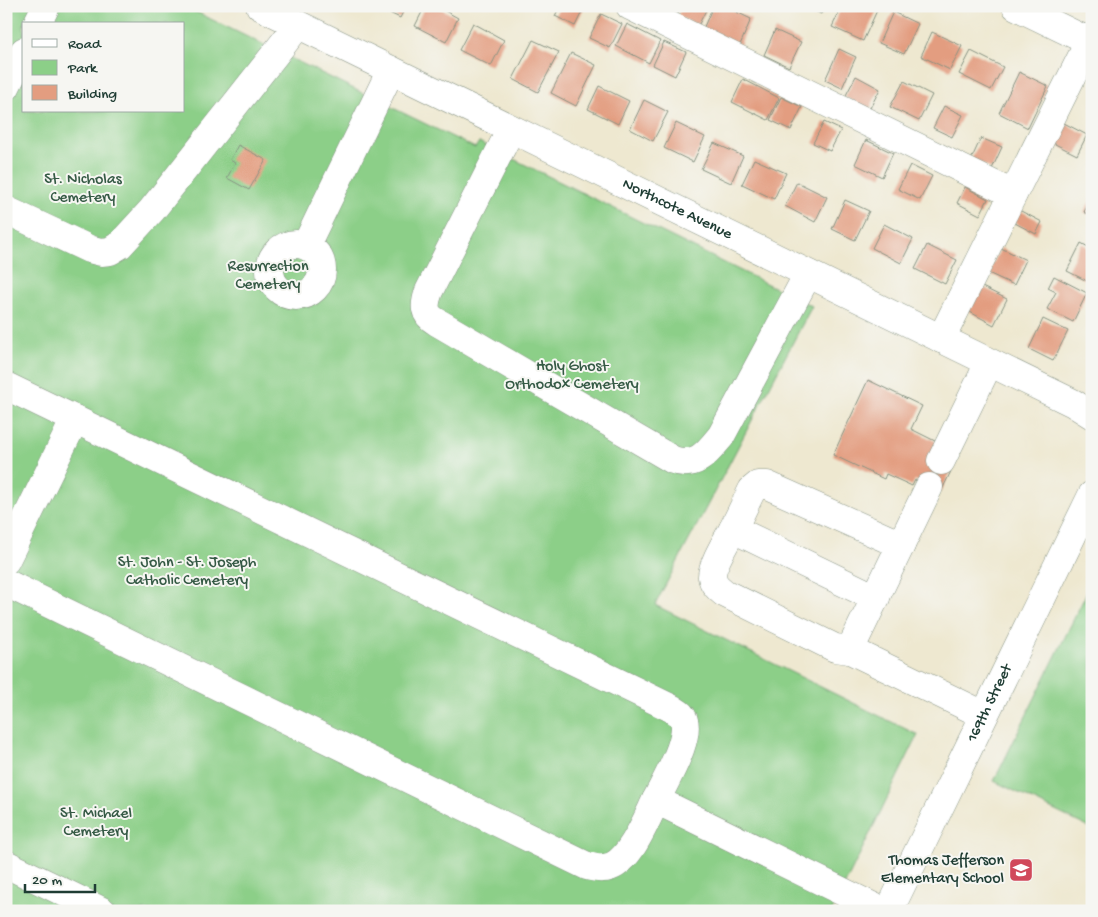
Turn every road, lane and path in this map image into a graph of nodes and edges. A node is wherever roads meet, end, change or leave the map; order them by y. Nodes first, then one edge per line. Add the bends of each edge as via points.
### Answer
1 (46, 6) edge
2 (260, 6) edge
3 (630, 6) edge
4 (1016, 6) edge
5 (38, 22) edge
6 (298, 25) junction
7 (1091, 40) edge
8 (22, 56) edge
9 (391, 70) junction
10 (6, 87) edge
11 (511, 129) junction
12 (1013, 194) junction
13 (6, 210) edge
14 (306, 245) dead end
15 (808, 274) junction
16 (941, 339) junction
17 (989, 363) junction
18 (6, 386) edge
19 (1092, 415) edge
20 (75, 419) junction
21 (941, 461) dead end
22 (929, 487) dead end
23 (1092, 495) edge
24 (733, 529) junction
25 (901, 545) junction
26 (6, 560) edge
27 (6, 583) edge
28 (876, 598) junction
29 (850, 650) junction
30 (984, 715) junction
31 (656, 800) junction
32 (6, 864) edge
33 (102, 911) edge
34 (882, 911) edge
35 (889, 911) edge

1 - 5 street
2 - 6 street, Northcote Avenue
3 - 12 street
4 - 7 street
6 - 9 street, Northcote Avenue
6 - 13 street via 152,210 120,245 110,251 89,249
7 - 12 street
8 - 10 street
9 - 11 street, Northcote Avenue
9 - 14 street
11 - 15 street, Northcote Avenue
11 - 15 street via 429,291 426,311 430,318 673,460 684,464 693,462 721,436
12 - 16 street
15 - 16 street, Northcote Avenue
16 - 17 street, Northcote Avenue
17 - 19 street, Northcote Avenue
17 - 21 street
18 - 20 street
20 - 26 street
20 - 31 street via 671,708 682,716 684,740
22 - 25 street
23 - 30 street, 169th Street
24 - 25 street via 752,490 758,485 767,485
24 - 28 street
24 - 29 street via 714,567 712,577 716,585 724,593 835,648
25 - 28 street
27 - 31 street via 587,866 604,869 628,854
28 - 29 street
29 - 30 street
30 - 35 street, 169th Street
31 - 34 street
32 - 33 street

